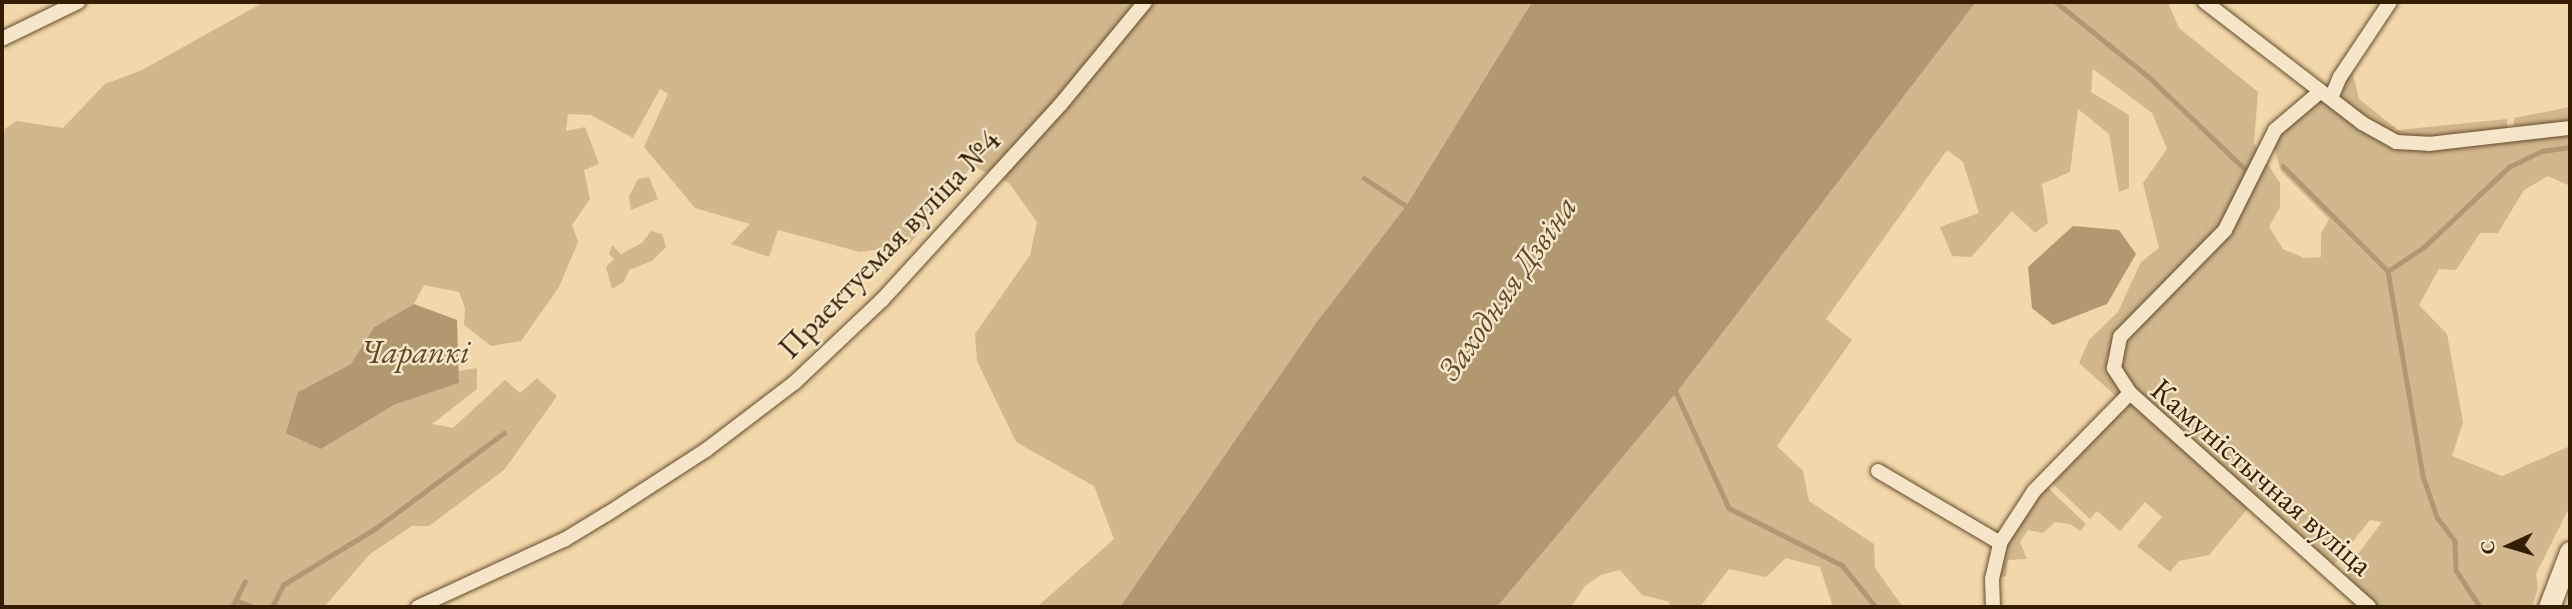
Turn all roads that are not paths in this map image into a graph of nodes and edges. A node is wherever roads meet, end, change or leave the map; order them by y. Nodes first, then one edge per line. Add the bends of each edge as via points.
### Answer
1 (78, 2) edge
2 (1145, 2) edge
3 (2205, 2) edge
4 (2390, 2) edge
5 (2, 39) edge
6 (2326, 95) junction
7 (2570, 128) edge
8 (2130, 393) junction
9 (1878, 471) dead end
10 (2000, 543) junction
11 (2570, 552) edge
12 (2361, 605) edge
13 (418, 607) edge
14 (1993, 607) edge
15 (2549, 607) edge

1 - 5 street
2 - 13 street, Праектуемая вуліца №4 via 1061,104 891,290 794,383 706,450 564,540
3 - 6 street
4 - 6 street
6 - 7 street via 2383,136 2410,145
6 - 8 street via 2275,130 2225,230 2120,337 2114,368
8 - 10 street, Камуністычная вуліца via 2034,491
8 - 12 street, Камуністычная вуліца
9 - 10 street
10 - 14 street via 1992,579
11 - 15 main road

